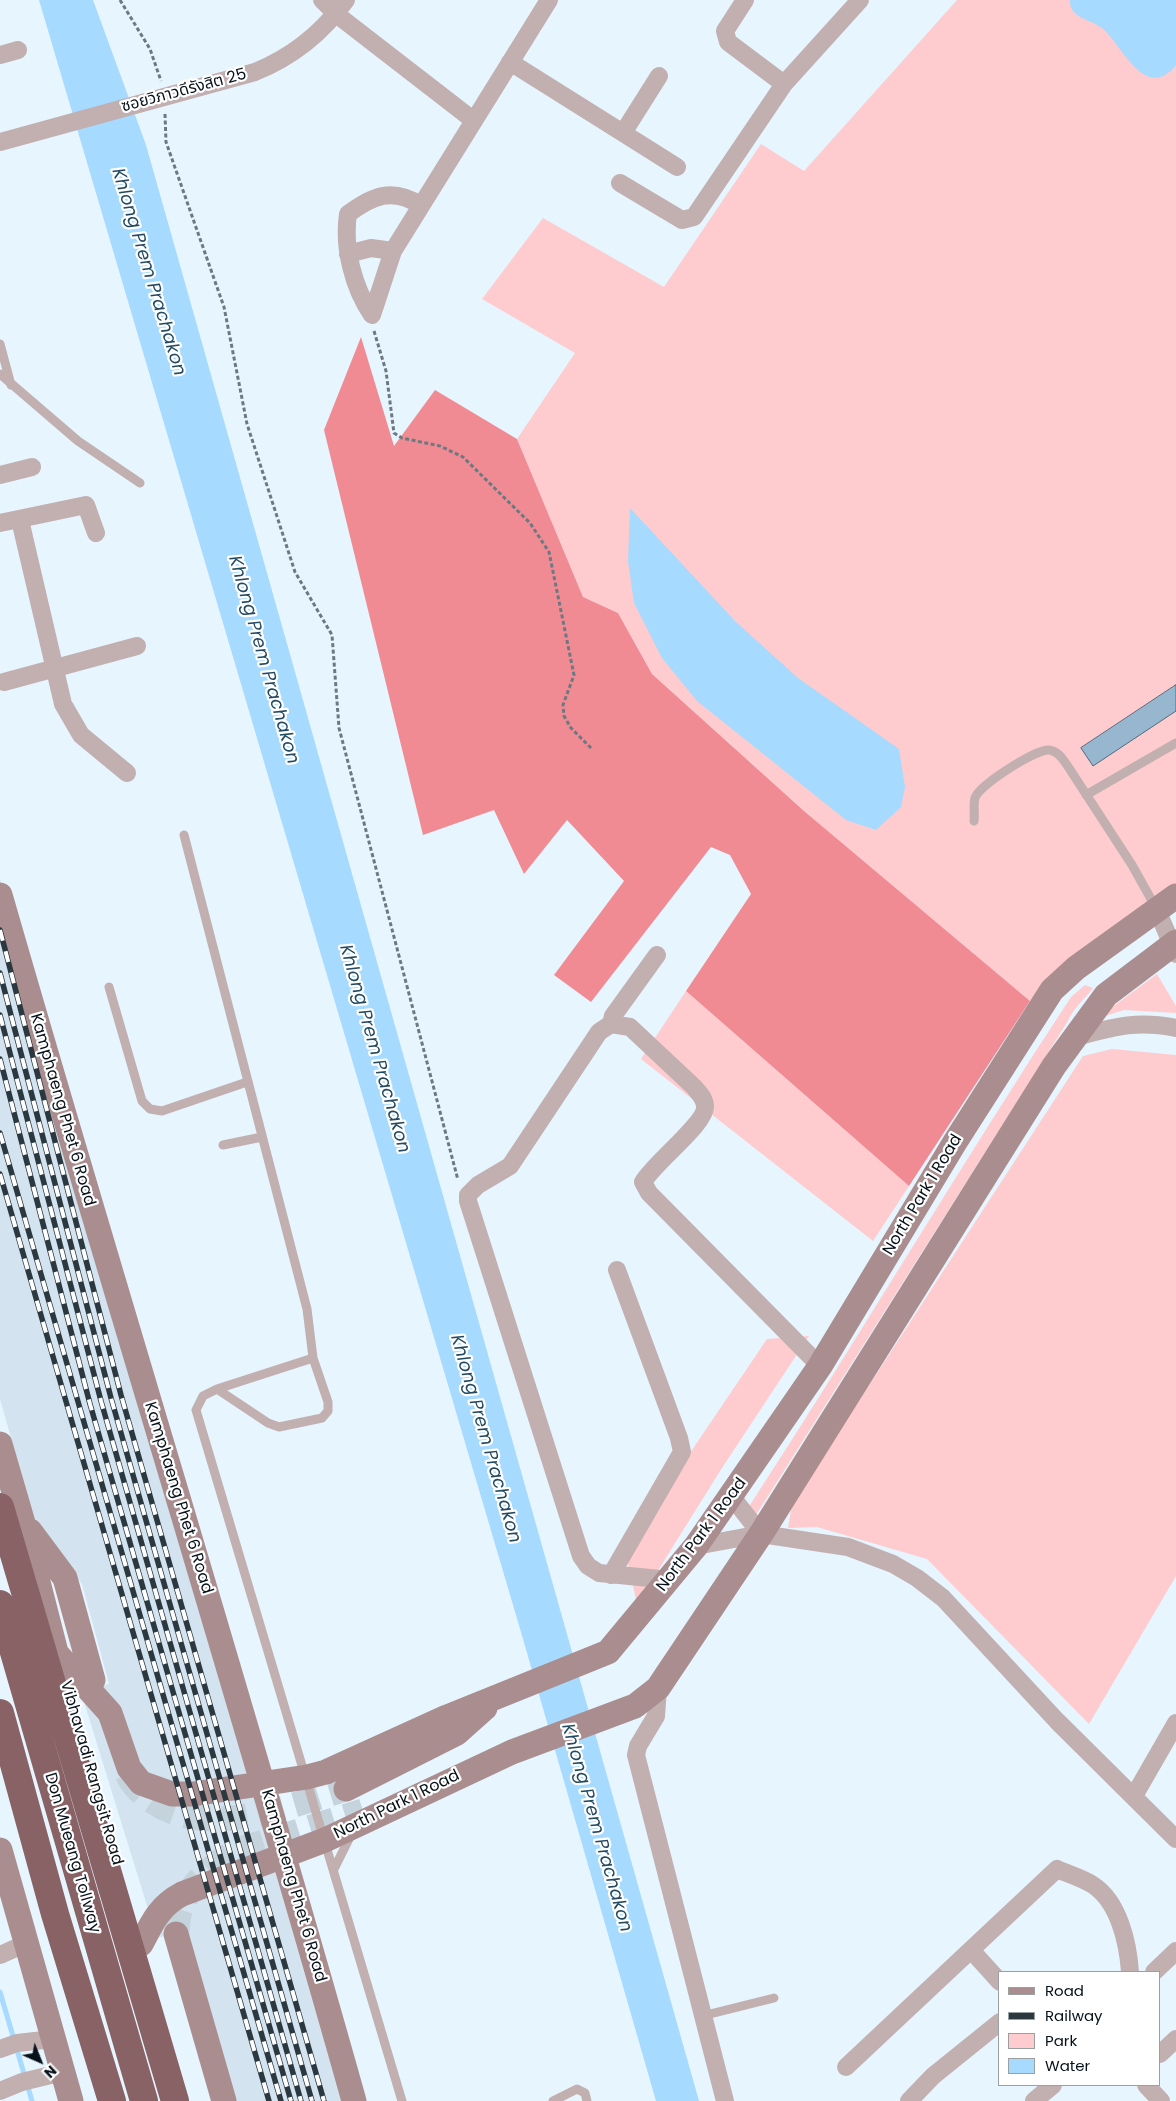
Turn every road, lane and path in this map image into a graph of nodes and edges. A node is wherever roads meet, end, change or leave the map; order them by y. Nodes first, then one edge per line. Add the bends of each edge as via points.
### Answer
1 (120, 0) edge
2 (322, 0) edge
3 (549, 0) edge
4 (745, 0) edge
5 (860, 0) edge
6 (341, 7) edge
7 (18, 50) dead end
8 (0, 55) edge
9 (510, 62) junction
10 (659, 76) dead end
11 (784, 84) junction
12 (164, 96) junction
13 (473, 120) junction
14 (623, 133) junction
15 (0, 142) edge
16 (677, 166) dead end
17 (620, 183) dead end
18 (420, 205) junction
19 (393, 250) junction
20 (348, 254) junction
21 (372, 315) junction
22 (0, 344) edge
23 (0, 374) edge
24 (11, 386) junction
25 (32, 467) dead end
26 (0, 476) edge
27 (140, 484) dead end
28 (20, 520) junction
29 (0, 524) edge
30 (96, 533) dead end
31 (137, 646) dead end
32 (55, 669) junction
33 (4, 682) dead end
34 (1176, 743) edge
35 (592, 749) dead end
36 (127, 773) dead end
37 (1086, 795) junction
38 (974, 822) dead end
39 (184, 835) dead end
40 (0, 896) edge
41 (1166, 903) edge
42 (1174, 947) edge
43 (657, 955) dead end
44 (1076, 968) junction
45 (110, 987) dead end
46 (1106, 995) junction
47 (611, 1024) junction
48 (1176, 1028) edge
49 (1076, 1036) junction
50 (247, 1082) junction
51 (262, 1137) junction
52 (223, 1145) dead end
53 (468, 1195) junction
54 (617, 1270) dead end
55 (313, 1358) junction
56 (820, 1366) junction
57 (217, 1389) junction
58 (0, 1444) edge
59 (732, 1497) junction
60 (0, 1507) edge
61 (23, 1523) junction
62 (762, 1534) junction
63 (696, 1546) junction
64 (611, 1575) junction
65 (670, 1580) junction
66 (0, 1604) edge
67 (57, 1654) junction
68 (93, 1680) dead end
69 (658, 1688) junction
70 (495, 1699) junction
71 (0, 1713) edge
72 (1176, 1723) edge
73 (0, 1774) edge
74 (307, 1777) junction
75 (264, 1782) junction
76 (346, 1789) tunnel mouth
77 (1134, 1796) junction
78 (359, 1819) junction
79 (1176, 1839) edge
80 (325, 1840) junction
81 (0, 1850) edge
82 (285, 1856) junction
83 (334, 1869) junction
84 (176, 1934) tunnel mouth
85 (26, 1943) junction
86 (141, 1944) junction
87 (971, 1950) junction
88 (1176, 1951) edge
89 (2, 1954) edge
90 (1130, 1971) edge
91 (1155, 1971) edge
92 (998, 1980) edge
93 (774, 1998) dead end
94 (702, 2016) junction
95 (998, 2024) edge
96 (1176, 2039) edge
97 (42, 2040) junction
98 (2, 2048) edge
99 (1161, 2053) edge
100 (846, 2067) dead end
101 (63, 2072) junction
102 (1051, 2086) edge
103 (1147, 2086) edge
104 (6, 2088) edge
105 (71, 2101) edge
106 (94, 2101) edge
107 (112, 2101) edge
108 (144, 2101) edge
109 (175, 2101) edge
110 (188, 2101) edge
111 (224, 2101) edge
112 (354, 2101) edge
113 (402, 2101) edge
114 (553, 2101) edge
115 (587, 2101) edge
116 (725, 2101) edge
117 (909, 2101) edge
118 (1034, 2101) edge
119 (1161, 2101) edge

1 - 12 path via 150,49
2 - 6 street
3 - 9 street
4 - 11 street via 724,31 728,42
5 - 11 street
6 - 12 street, ซอยวิภาวดีรังสิต 25 via 299,49 278,63
6 - 13 street
7 - 8 street
9 - 13 street
9 - 14 street
10 - 14 street
11 - 17 street via 694,217 682,220
12 - 15 street, ซอยวิภาวดีรังสิต 25
12 - 53 path via 166,142 224,308 247,424 295,572 332,635 339,728 459,1183
13 - 18 street
14 - 16 street
18 - 19 street
18 - 20 street via 406,196 384,196 366,201 348,214 345,234
19 - 20 street via 371,248
19 - 21 street
20 - 21 street via 365,305
21 - 35 path via 372,326 386,371 394,433 402,438 440,446 462,457 530,522 549,552 574,675 563,705 564,716
22 - 24 lane
23 - 24 lane
24 - 27 lane
25 - 26 street
28 - 29 street
28 - 30 street via 86,505
28 - 32 street
31 - 32 street
32 - 33 street
32 - 36 street via 63,704 82,735
34 - 37 lane
37 - 38 lane via 1060,755 1051,750 1040,751 980,790 975,798
37 - 41 lane via 1132,865
39 - 50 lane
40 - 75 main road, Kamphaeng Phet 6 Road via 70,1140
41 - 42 street
41 - 44 main road, North Park 1 Road
42 - 46 main road
43 - 47 street
44 - 46 main road via 1094,974 1103,982
44 - 56 main road, North Park 1 Road via 1052,990 1032,1020
45 - 50 lane via 142,1101 150,1109 162,1111
46 - 49 main road
47 - 53 street via 599,1032 510,1166 478,1185
47 - 56 street via 630,1027 703,1096 705,1107 700,1121 649,1171 643,1182 649,1193
48 - 49 street via 1131,1023
49 - 62 main road via 1054,1066
50 - 51 lane
51 - 52 lane
51 - 55 lane via 307,1309
53 - 64 street via 581,1556 599,1573
54 - 64 street via 682,1452
55 - 57 lane
55 - 57 lane via 328,1402 328,1411 322,1418 278,1427
56 - 59 main road, North Park 1 Road
57 - 74 lane via 204,1396 196,1410
58 - 61 main road, Vibhavadi Rangsit Road
59 - 62 street
59 - 63 main road, North Park 1 Road
60 - 109 highway, Vibhavadi Rangsit Road
61 - 67 main road, Vibhavadi Rangsit Road
61 - 68 main road via 65,1578
62 - 63 street
62 - 69 main road
62 - 77 street via 848,1547 893,1564 917,1578 943,1598 1057,1721
63 - 65 main road, North Park 1 Road
64 - 65 street
65 - 70 main road, North Park 1 Road via 608,1652
66 - 108 highway, Don Mueang Tollway
67 - 75 main road, North Park 1 Road via 110,1713 129,1768 141,1783 172,1794 193,1794
67 - 86 main road, Vibhavadi Rangsit Road
69 - 78 main road, North Park 1 Road via 635,1706 512,1752
69 - 94 street via 656,1716 636,1755
70 - 74 main road, North Park 1 Road via 447,1717 326,1772
70 - 76 main road via 458,1733
71 - 107 highway, Don Mueang Tollway via 55,1914
72 - 77 street
73 - 106 highway via 40,1923
74 - 75 main road, North Park 1 Road
74 - 80 lane
75 - 82 main road, Kamphaeng Phet 6 Road
77 - 79 street
78 - 80 main road, North Park 1 Road
78 - 83 lane
80 - 82 main road, North Park 1 Road
80 - 83 lane
81 - 85 main road
82 - 86 main road, North Park 1 Road via 168,1901 158,1912
82 - 112 main road, Kamphaeng Phet 6 Road
83 - 113 lane
84 - 111 main road
85 - 89 street
85 - 97 main road
86 - 110 main road, Vibhavadi Rangsit Road
87 - 90 street via 1056,1869 1092,1885 1108,1898 1122,1928
87 - 92 street
87 - 100 street
88 - 91 street
93 - 94 lane
94 - 116 street
95 - 117 street via 933,2076
96 - 99 street
97 - 98 street
97 - 101 main road
101 - 104 street
101 - 105 main road
102 - 118 street
103 - 119 street
114 - 115 lane via 577,2089 585,2093

